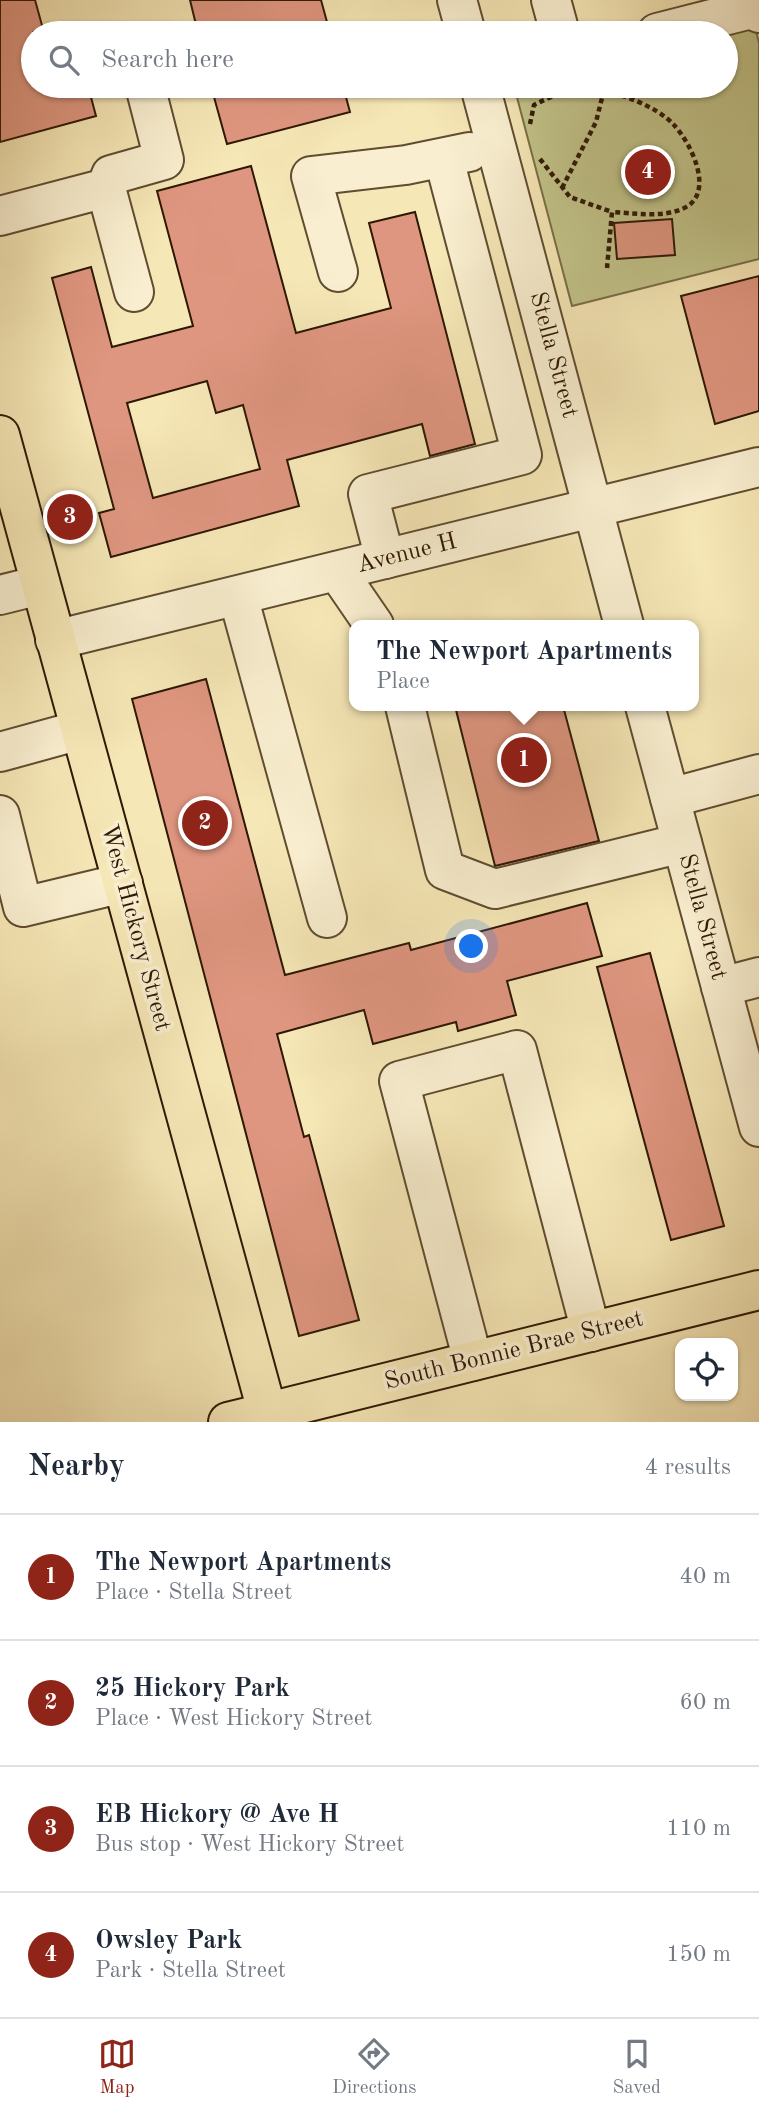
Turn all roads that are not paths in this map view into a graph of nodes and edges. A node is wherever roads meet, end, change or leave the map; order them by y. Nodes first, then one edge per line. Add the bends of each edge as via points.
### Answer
1 (457, 0) edge
2 (551, 0) edge
3 (753, 7) edge
4 (463, 21) edge
5 (557, 21) edge
6 (701, 21) edge
7 (148, 98) edge
8 (483, 98) edge
9 (496, 145) junction
10 (444, 159) junction
11 (106, 188) junction
12 (0, 216) edge
13 (519, 230) junction
14 (466, 244) junction
15 (338, 272) dead end
16 (134, 292) dead end
17 (571, 423) junction
18 (0, 435) edge
19 (517, 435) junction
20 (759, 467) edge
21 (593, 508) junction
22 (385, 559) junction
23 (337, 571) junction
24 (40, 585) junction
25 (0, 595) edge
26 (238, 596) junction
27 (371, 620) edge
28 (623, 620) edge
29 (55, 640) junction
30 (406, 711) edge
31 (646, 711) edge
32 (80, 730) junction
33 (0, 752) edge
34 (759, 774) edge
35 (670, 798) junction
36 (0, 815) edge
37 (682, 843) junction
38 (122, 883) junction
39 (327, 918) dead end
40 (759, 977) edge
41 (721, 987) junction
42 (759, 1127) edge
43 (759, 1290) edge
44 (591, 1332) junction
45 (473, 1361) junction
46 (269, 1417) edge
47 (228, 1422) edge

1 - 4 street
2 - 5 street
3 - 6 street
7 - 11 street via 164,160 111,174
8 - 9 street, Stella Street
9 - 10 street
9 - 13 street, Stella Street
10 - 14 street
10 - 15 street via 311,176
11 - 12 street
11 - 16 street
13 - 14 street
13 - 17 street, Stella Street
14 - 19 street
17 - 19 street
17 - 21 street, Stella Street
18 - 24 main road, West Hickory Street
19 - 22 street via 523,456 368,494
20 - 21 street, Avenue H
21 - 22 street, Avenue H
21 - 28 street, Stella Street
22 - 23 street, Avenue H
23 - 26 street, Avenue H
23 - 27 street
24 - 25 street
24 - 29 main road, West Hickory Street
26 - 29 street, Avenue H
26 - 39 street
29 - 32 main road, West Hickory Street
30 - 37 street via 445,870 495,889
31 - 35 street, Stella Street
32 - 33 street
32 - 38 main road, West Hickory Street
34 - 35 street
35 - 37 street, Stella Street
36 - 38 street via 23,907
37 - 41 street, Stella Street
38 - 46 main road, West Hickory Street
40 - 41 street
41 - 42 street, Stella Street
43 - 44 main road, South Bonnie Brae Street
44 - 45 main road, South Bonnie Brae Street
44 - 45 street via 517,1050 399,1081
45 - 46 main road, South Bonnie Brae Street
46 - 47 main road, South Bonnie Brae Street

